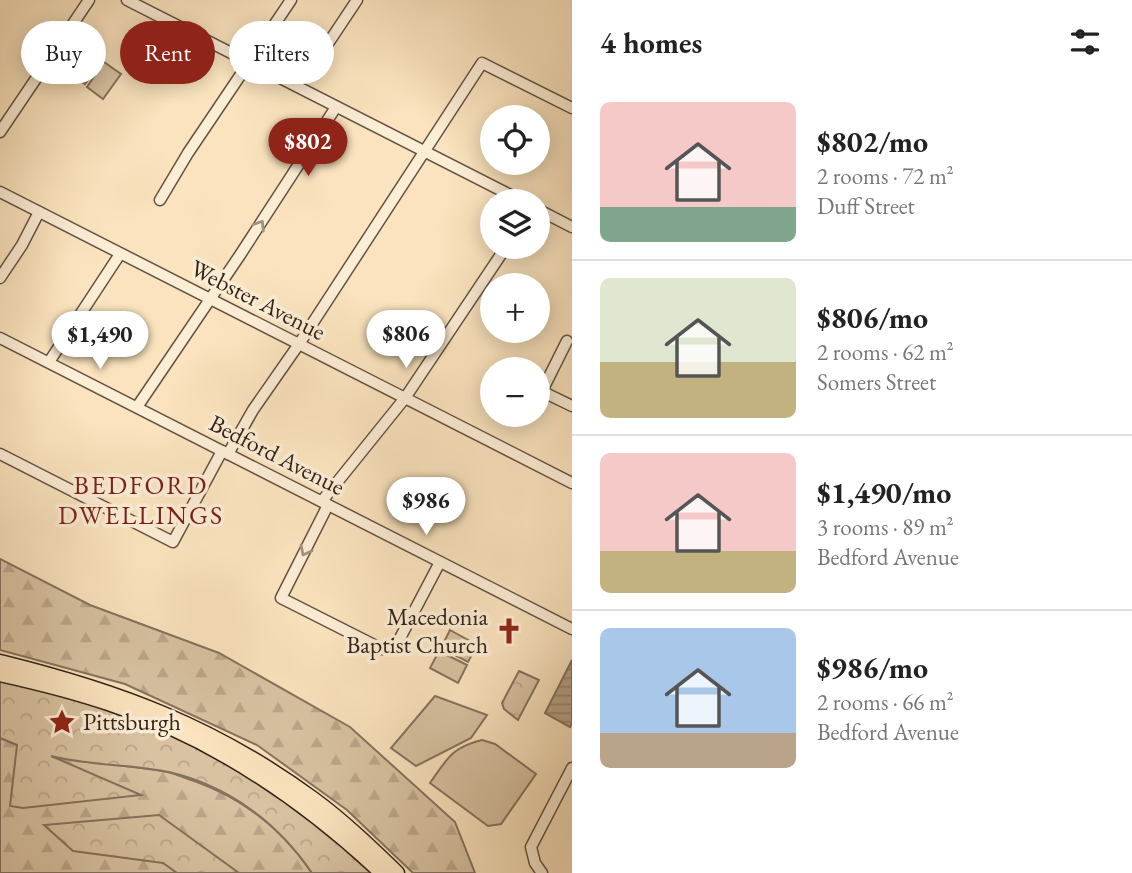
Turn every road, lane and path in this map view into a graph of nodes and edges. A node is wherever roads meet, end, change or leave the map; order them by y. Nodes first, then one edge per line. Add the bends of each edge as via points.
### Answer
1 (89, 0) edge
2 (127, 0) edge
3 (291, 0) edge
4 (357, 0) edge
5 (277, 21) edge
6 (334, 34) edge
7 (229, 53) edge
8 (235, 84) edge
9 (290, 84) edge
10 (335, 107) junction
11 (572, 108) edge
12 (0, 132) edge
13 (425, 152) junction
14 (498, 189) edge
15 (0, 192) edge
16 (160, 200) dead end
17 (38, 212) junction
18 (550, 216) edge
19 (572, 227) edge
20 (120, 254) junction
21 (498, 259) edge
22 (0, 278) edge
23 (211, 299) junction
24 (0, 338) edge
25 (568, 341) dead end
26 (299, 344) junction
27 (49, 362) junction
28 (550, 372) edge
29 (550, 395) edge
30 (405, 398) junction
31 (572, 406) edge
32 (137, 407) junction
33 (225, 452) junction
34 (0, 454) edge
35 (572, 484) edge
36 (325, 503) junction
37 (440, 562) junction
38 (572, 629) edge
39 (0, 662) edge
40 (0, 674) edge
41 (572, 769) edge
42 (382, 873) edge
43 (397, 873) edge
44 (542, 873) edge

1 - 12 street
2 - 7 street
3 - 5 street
4 - 6 street
8 - 16 street
9 - 10 street
10 - 13 street
23 -> 10 street
11 - 13 street via 482,63
13 - 14 street
13 - 26 street
15 - 17 street, Webster Avenue
17 - 20 street, Webster Avenue
17 - 22 street
18 - 19 street
20 - 23 street, Webster Avenue
20 - 27 street
21 - 30 street
23 - 26 street, Webster Avenue
23 - 32 street
24 - 27 street, Bedford Avenue
25 - 28 street
26 - 30 street, Webster Avenue
26 - 33 street
27 - 32 street, Bedford Avenue
29 - 31 street
30 - 35 street, Webster Avenue
30 - 36 street
32 - 33 street, Bedford Avenue
33 - 34 street via 173,542
33 - 36 street, Bedford Avenue
36 - 37 street, Bedford Avenue
36 -> 37 street via 281,598 383,649 393,647
37 - 38 street, Bedford Avenue
39 - 43 main road via 122,696 222,741 315,800
40 - 42 main road via 110,704 208,746 297,801
41 - 44 street via 531,848

